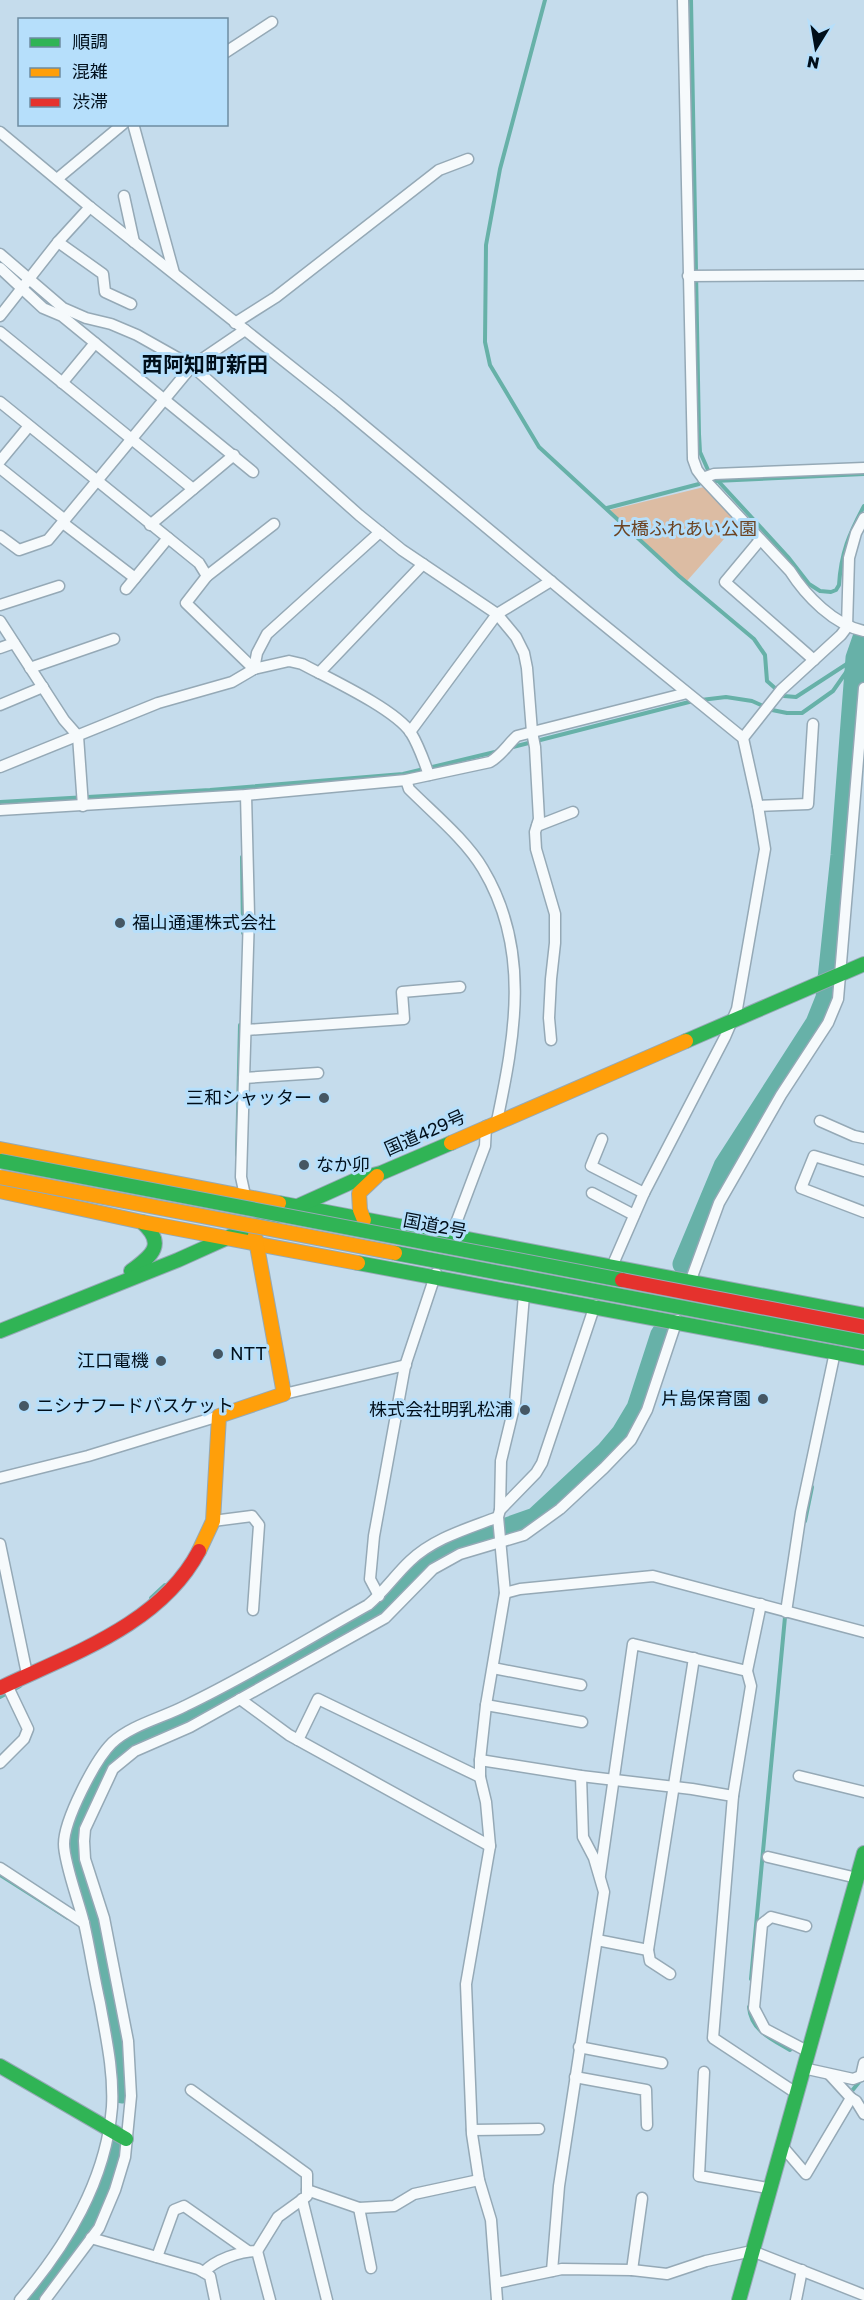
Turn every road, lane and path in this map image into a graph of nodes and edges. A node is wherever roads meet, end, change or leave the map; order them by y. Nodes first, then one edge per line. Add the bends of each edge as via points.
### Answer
1 (683, 0) edge
2 (272, 22) dead end
3 (228, 51) edge
4 (128, 126) edge
5 (0, 132) edge
6 (468, 159) dead end
7 (57, 179) junction
8 (124, 196) dead end
9 (90, 207) junction
10 (58, 242) junction
11 (134, 242) junction
12 (0, 254) edge
13 (0, 268) edge
14 (174, 274) junction
15 (864, 275) edge
16 (693, 276) junction
17 (30, 279) junction
18 (22, 289) junction
19 (130, 304) dead end
20 (0, 316) edge
21 (240, 326) junction
22 (0, 332) edge
23 (95, 343) junction
24 (192, 366) junction
25 (62, 383) junction
26 (164, 400) junction
27 (0, 402) edge
28 (29, 426) junction
29 (131, 440) junction
30 (234, 455) junction
31 (0, 461) edge
32 (0, 468) edge
33 (864, 468) edge
34 (253, 472) dead end
35 (708, 476) junction
36 (97, 482) junction
37 (193, 489) junction
38 (864, 518) edge
39 (64, 521) junction
40 (274, 524) dead end
41 (150, 525) junction
42 (380, 532) junction
43 (0, 536) edge
44 (168, 538) junction
45 (760, 540) junction
46 (423, 564) junction
47 (207, 576) junction
48 (135, 578) junction
49 (551, 581) junction
50 (59, 586) dead end
51 (126, 589) dead end
52 (0, 605) edge
53 (497, 614) junction
54 (0, 621) edge
55 (855, 629) edge
56 (114, 639) dead end
57 (14, 643) junction
58 (0, 648) edge
59 (814, 660) junction
60 (30, 668) junction
61 (254, 669) junction
62 (319, 673) junction
63 (43, 687) junction
64 (864, 688) edge
65 (689, 695) junction
66 (0, 705) edge
67 (813, 724) dead end
68 (410, 732) junction
69 (78, 736) junction
70 (743, 738) junction
71 (534, 739) junction
72 (0, 767) edge
73 (427, 771) junction
74 (406, 780) junction
75 (246, 795) junction
76 (83, 800) junction
77 (758, 806) junction
78 (0, 810) edge
79 (573, 812) dead end
80 (537, 826) junction
81 (864, 964) edge
82 (839, 975) junction
83 (460, 987) dead end
84 (732, 1022) junction
85 (246, 1030) junction
86 (551, 1040) dead end
87 (318, 1073) dead end
88 (244, 1078) junction
89 (820, 1121) dead end
90 (492, 1124) junction
91 (864, 1138) edge
92 (602, 1139) dead end
93 (0, 1149) edge
94 (0, 1161) edge
95 (83, 1166) junction
96 (864, 1171) edge
97 (381, 1173) junction
98 (0, 1178) edge
99 (0, 1191) edge
100 (216, 1191) junction
101 (644, 1192) junction
102 (592, 1193) dead end
103 (245, 1197) junction
104 (296, 1207) junction
105 (77, 1208) junction
106 (864, 1212) edge
107 (634, 1215) junction
108 (267, 1220) junction
109 (364, 1220) junction
110 (142, 1222) junction
111 (252, 1226) junction
112 (233, 1235) junction
113 (450, 1236) junction
114 (257, 1243) junction
115 (275, 1246) junction
116 (612, 1267) junction
117 (434, 1278) junction
118 (119, 1282) junction
119 (690, 1282) junction
120 (524, 1295) junction
121 (594, 1308) junction
122 (864, 1315) edge
123 (676, 1322) junction
124 (864, 1327) edge
125 (0, 1331) edge
126 (864, 1342) edge
127 (834, 1352) junction
128 (864, 1358) edge
129 (406, 1365) junction
130 (284, 1394) junction
131 (219, 1416) junction
132 (0, 1478) edge
133 (499, 1517) junction
134 (213, 1521) junction
135 (499, 1539) junction
136 (0, 1544) edge
137 (505, 1593) junction
138 (761, 1605) junction
139 (379, 1607) junction
140 (253, 1610) dead end
141 (786, 1612) junction
142 (864, 1632) edge
143 (694, 1659) junction
144 (493, 1668) junction
145 (747, 1671) junction
146 (27, 1674) junction
147 (581, 1685) dead end
148 (7, 1689) edge
149 (240, 1699) junction
150 (486, 1706) junction
151 (582, 1722) dead end
152 (298, 1740) junction
153 (480, 1760) junction
154 (0, 1763) edge
155 (581, 1776) junction
156 (799, 1776) dead end
157 (480, 1777) junction
158 (615, 1780) junction
159 (675, 1787) junction
160 (864, 1792) edge
161 (733, 1796) junction
162 (490, 1846) junction
163 (864, 1852) edge
164 (768, 1857) dead end
165 (0, 1868) edge
166 (600, 1878) junction
167 (857, 1878) junction
168 (84, 1923) junction
169 (806, 1926) dead end
170 (597, 1940) junction
171 (648, 1950) junction
172 (670, 1974) dead end
173 (579, 2047) junction
174 (807, 2051) junction
175 (662, 2063) dead end
176 (864, 2063) edge
177 (0, 2066) edge
178 (803, 2068) junction
179 (704, 2072) dead end
180 (830, 2075) junction
181 (575, 2077) junction
182 (863, 2077) edge
183 (191, 2090) dead end
184 (796, 2093) junction
185 (851, 2098) junction
186 (864, 2114) edge
187 (647, 2125) dead end
188 (539, 2129) dead end
189 (109, 2130) junction
190 (472, 2130) junction
191 (126, 2139) junction
192 (782, 2146) junction
193 (479, 2180) junction
194 (768, 2188) junction
195 (305, 2195) junction
196 (642, 2198) dead end
197 (359, 2208) junction
198 (91, 2238) junction
199 (252, 2251) junction
200 (752, 2251) junction
201 (157, 2257) junction
202 (371, 2268) dead end
203 (632, 2270) junction
204 (802, 2270) junction
205 (552, 2271) junction
206 (204, 2272) junction
207 (496, 2283) junction
208 (858, 2296) edge
209 (20, 2300) edge
210 (45, 2300) edge
211 (215, 2300) edge
212 (270, 2300) edge
213 (327, 2300) edge
214 (497, 2300) edge
215 (739, 2300) edge
216 (796, 2300) edge

1 - 16 street
2 - 3 street
4 - 7 street
4 - 14 street
5 - 7 street
6 - 21 street via 439,170
7 - 9 street
8 - 11 street
9 - 10 street
9 - 11 street
10 - 17 street
10 - 19 street via 104,274 105,292
11 - 14 street
12 - 17 street
13 - 18 street
14 - 21 street
15 - 16 street
16 - 35 street via 693,459 697,470
17 - 18 street
17 - 24 street via 63,308 128,331
18 - 20 street
18 - 23 street
21 - 24 street
21 - 49 street
22 - 25 street
23 - 25 street
23 - 26 street
24 - 26 street
24 - 42 street
25 - 29 street
26 - 29 street
26 - 30 street
27 - 28 street
28 - 31 street
28 - 36 street
29 - 36 street
29 - 37 street
30 - 34 street
30 - 37 street
32 - 39 street
33 - 35 street
35 - 45 street
36 - 39 street
36 - 41 street
37 - 41 street
38 - 55 street via 856,533 847,575 849,614
39 - 43 street via 48,540 19,550
39 - 48 street
40 - 47 street
41 - 44 street
42 - 46 street
42 - 61 street via 267,634
44 - 47 street via 199,563
44 - 48 street
45 - 55 street via 800,586
45 - 59 street via 725,582
46 - 53 street
46 - 62 street
47 - 61 street via 186,603
48 - 51 street
49 - 53 street
49 - 65 street
50 - 52 street
53 - 68 street
53 - 71 street via 524,653
54 - 57 street
55 - 59 street via 841,635
56 - 60 street
57 - 58 street
57 - 60 street
59 - 70 street via 779,692
60 - 63 street
61 - 62 street via 289,661
61 - 69 street via 232,682 158,703
62 - 68 street via 397,717
63 - 66 street
63 - 69 street
64 - 82 street
65 - 70 street
65 - 71 street
67 - 77 street via 808,804
68 - 73 street
69 - 72 street
69 - 76 street
70 - 77 street
71 - 73 street via 517,736 500,757 490,762
71 - 80 street via 540,819
73 - 74 street
74 - 75 street
74 - 90 street via 409,789 484,869 510,939 516,985 515,1016
75 - 76 street
75 - 85 street
76 - 78 street
77 - 84 street via 765,849
79 - 80 street
80 - 86 street via 536,849 555,914
81 - 82 main road, 国道429号
82 - 84 main road, 国道429号
82 - 119 street via 838,999 828,1023 724,1194
83 - 85 street via 402,992 404,1019
84 - 90 main road, 国道429号
84 - 101 street
85 - 88 street
87 - 88 street
88 - 103 street via 241,1177
89 - 91 street
90 - 97 main road, 国道429号
90 - 113 street
92 - 101 street via 591,1166
93 - 95 main road
94 - 124 main road, 国道2号, bridge
95 - 100 main road
95 - 105 street
96 - 106 street via 814,1156 801,1188
97 - 104 main road, 国道429号
97 - 109 main road via 360,1193
98 - 126 main road, 国道2号, bridge
99 - 105 main road
100 - 103 main road
100 - 112 main road via 239,1204 241,1226
101 - 107 street
102 - 107 street
103 - 104 main road
103 - 111 street
104 - 108 main road, 国道429号
104 - 109 main road
105 - 110 main road
107 - 116 street
108 - 111 main road, 国道429号
108 - 115 main road via 262,1235
109 - 113 main road
110 - 112 main road
110 - 118 main road via 152,1230 155,1249 151,1257
111 - 112 main road, 国道429号
111 - 114 main road
112 - 114 main road
112 - 118 main road, 国道429号
113 - 116 main road
113 - 117 street
114 - 115 main road
114 - 130 main road
115 - 117 main road
116 - 119 main road
116 - 121 street
117 - 120 main road
117 - 129 street
118 - 125 main road, 国道429号
119 - 122 main road
119 - 123 street
120 - 121 main road
120 - 133 street via 515,1403 501,1461
121 - 123 main road
121 - 133 street via 542,1463
123 - 127 main road
123 - 135 street via 647,1410 631,1440 538,1526 524,1535
127 - 128 main road
127 - 141 street via 801,1512
129 - 130 street
129 - 139 street via 374,1536 370,1579
130 - 131 main road
131 - 132 street
131 - 134 main road
133 - 135 street
133 - 139 street via 426,1548 409,1562
134 - 140 street via 252,1516 259,1525
134 - 146 main road via 198,1554 162,1599 142,1616
135 - 137 street
135 - 139 street via 433,1569
136 - 146 street
137 - 138 street via 653,1576
137 - 144 street
138 - 141 street
138 - 145 street
139 - 149 street
139 - 168 street via 112,1743 95,1766 65,1835 64,1846
141 - 142 street
143 - 145 street
143 - 158 street via 633,1644
143 - 159 street
144 - 147 street
144 - 150 street
145 - 161 street via 751,1686
146 - 148 main road
148 - 154 street via 28,1729 24,1739
149 - 152 street
149 - 191 street via 122,1761 113,1769 85,1828 84,1859 104,1918 128,2041 131,2096
150 - 151 street
150 - 153 street
152 - 157 street via 318,1699
152 - 162 street
153 - 155 street
153 - 157 street
155 - 158 street
155 - 166 street via 583,1837
156 - 160 street
157 - 162 street
158 - 159 street
158 - 166 street
159 - 161 street
159 - 171 street
161 - 184 street via 713,2038
162 - 190 street via 466,1984
163 - 167 main road
164 - 167 street
165 - 168 street
166 - 170 street via 604,1892
167 - 174 main road
168 - 189 street via 108,2050 112,2104
169 - 174 street via 771,1917 762,1924 754,2008 765,2029
170 - 171 street
170 - 173 street
171 - 172 street via 650,1960
173 - 175 street
173 - 181 street
174 - 178 main road
176 - 182 street
177 - 189 main road
178 - 180 street
178 - 184 main road
179 - 194 street via 699,2176
180 - 182 street
180 - 185 street
181 - 187 street via 646,2090
181 - 205 street via 559,2186
183 - 195 street via 307,2174
184 - 192 main road
185 - 186 street
185 - 192 street via 806,2174
188 - 190 street
189 - 191 main road
189 - 209 street via 88,2200 55,2254
190 - 193 street
191 - 198 street via 115,2190
192 - 194 main road
193 - 197 street via 414,2194 394,2206
193 - 207 street via 491,2220
194 - 200 main road
195 - 197 street
195 - 199 street via 278,2217
195 - 213 street
196 - 203 street
197 - 202 street
198 - 201 street
198 - 210 street
199 - 201 street via 184,2206 174,2210
199 - 206 street via 210,2265
199 - 212 street
200 - 203 street via 667,2274
200 - 204 street
200 - 215 main road
201 - 206 street
203 - 205 street
204 - 208 street
204 - 216 street
205 - 207 street
206 - 211 street via 210,2276
207 - 214 street

